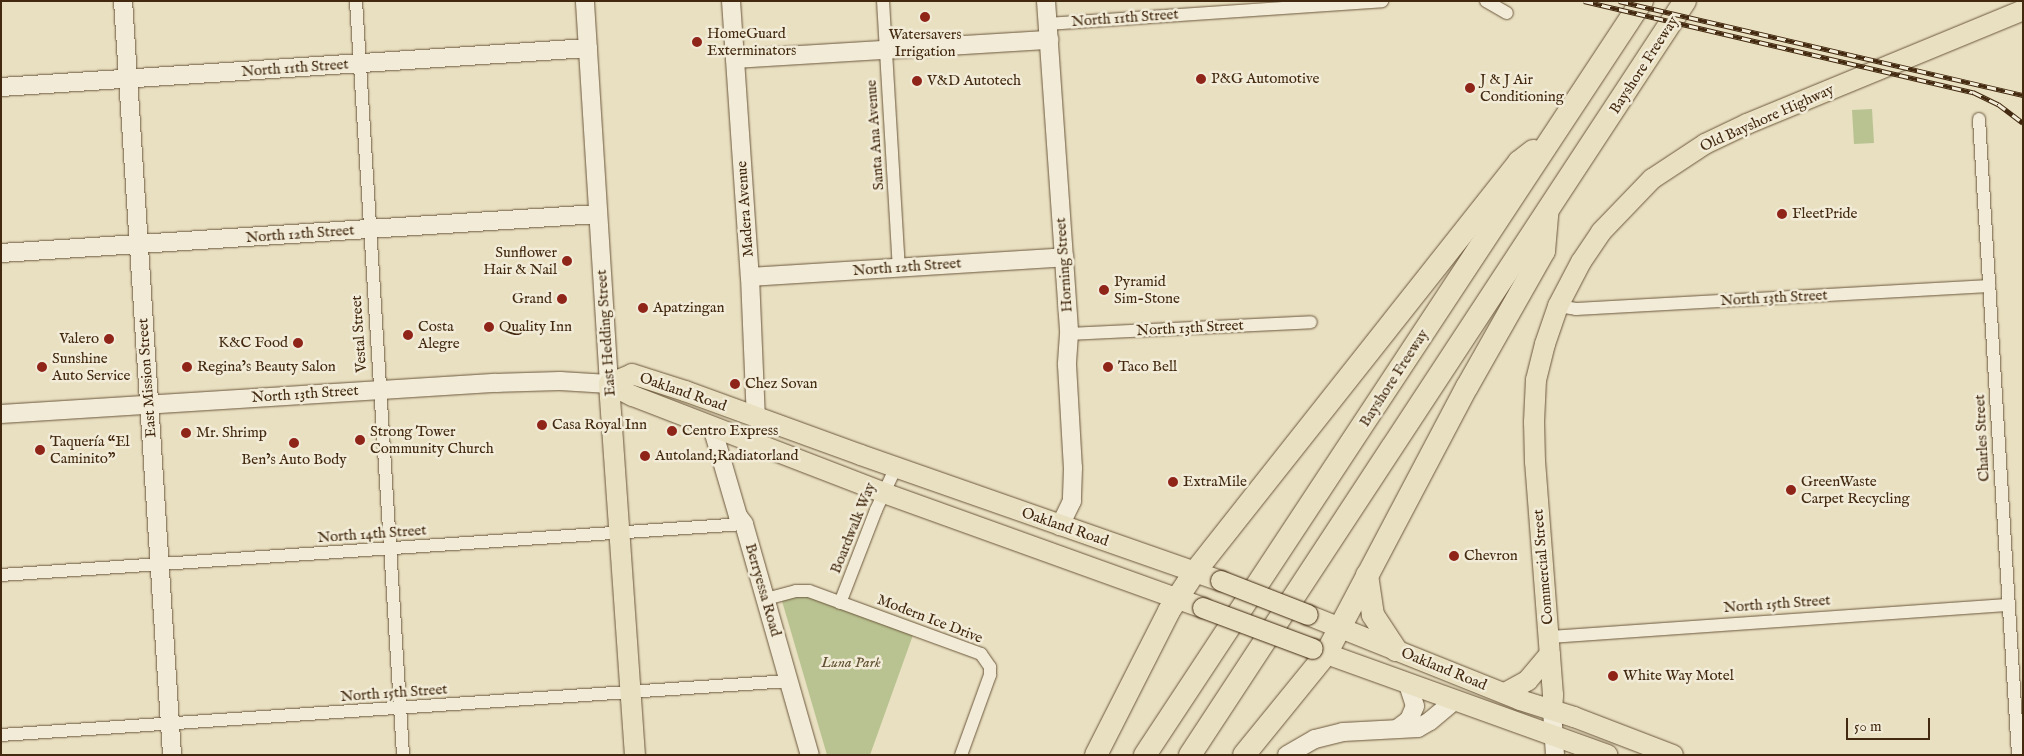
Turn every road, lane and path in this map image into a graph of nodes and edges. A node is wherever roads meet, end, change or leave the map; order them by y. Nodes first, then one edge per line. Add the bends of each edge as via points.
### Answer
1 (123, 1) edge
2 (356, 1) edge
3 (585, 1) edge
4 (731, 1) edge
5 (883, 1) edge
6 (1046, 1) edge
7 (1382, 1) edge
8 (1486, 1) edge
9 (1642, 1) edge
10 (1685, 1) edge
11 (2023, 10) edge
12 (1507, 12) dead end
13 (1048, 32) junction
14 (588, 48) junction
15 (886, 49) junction
16 (735, 59) junction
17 (359, 64) junction
18 (128, 78) junction
19 (1, 87) edge
20 (1979, 119) dead end
21 (1558, 130) junction
22 (1548, 211) junction
23 (598, 214) junction
24 (368, 230) junction
25 (138, 244) junction
26 (1, 253) edge
27 (1064, 257) junction
28 (899, 268) junction
29 (750, 277) junction
30 (1989, 286) junction
31 (1558, 306) junction
32 (1311, 322) dead end
33 (1069, 334) junction
34 (1536, 380) joint
35 (609, 384) junction
36 (378, 389) junction
37 (149, 404) junction
38 (1, 414) edge
39 (756, 418) junction
40 (712, 427) junction
41 (896, 467) junction
42 (884, 494) junction
43 (744, 524) junction
44 (1060, 526) junction
45 (621, 533) junction
46 (390, 549) junction
47 (160, 565) junction
48 (1194, 573) junction
49 (1, 575) edge
50 (1367, 575) junction
51 (1176, 598) junction
52 (766, 600) junction
53 (840, 603) junction
54 (2008, 605) junction
55 (1334, 626) junction
56 (1549, 645) junction
57 (1396, 650) junction
58 (1320, 652) junction
59 (789, 681) junction
60 (1408, 685) junction
61 (631, 693) junction
62 (1505, 694) junction
63 (1455, 700) junction
64 (399, 709) junction
65 (1552, 710) junction
66 (170, 724) junction
67 (1397, 729) junction
68 (1, 735) edge
69 (1555, 746) edge
70 (172, 755) edge
71 (402, 755) edge
72 (635, 755) edge
73 (810, 755) edge
74 (961, 755) edge
75 (1096, 755) edge
76 (1145, 755) edge
77 (1190, 755) edge
78 (1244, 755) edge
79 (1287, 755) edge
80 (1608, 755) edge
81 (1673, 755) edge
82 (2018, 755) edge

1 - 18 street, East Mission Street
2 - 17 street, Vestal Street
3 - 14 street, East Hedding Street
4 - 16 street, Madera Avenue
5 - 15 street, Santa Ana Avenue
6 - 13 street, Horning Street
7 - 13 street, North 11th Street
8 - 12 street
9 - 21 highway, Bayshore Freeway
10 - 22 highway, Bayshore Freeway
11 - 31 main road, Old Bayshore Highway via 1704,144 1652,180 1601,232
13 - 15 street, North 11th Street
13 - 27 street, Horning Street
14 - 17 street, North 11th Street
14 - 23 street, East Hedding Street
15 - 16 street, North 11th Street
15 - 28 street, Santa Ana Avenue
16 - 29 street, Madera Avenue
17 - 18 street, North 11th Street
17 - 24 street, Vestal Street
18 - 19 street, North 11th Street
18 - 25 street, East Mission Street
20 - 30 street, Charles Street
21 - 48 highway via 1519,162
21 - 76 highway, Bayshore Freeway
22 - 50 highway via 1544,251
22 - 77 highway, Bayshore Freeway
23 - 24 street, North 12th Street
23 - 35 street, East Hedding Street
24 - 25 street, North 12th Street
24 - 36 street, Vestal Street
25 - 26 street, North 12th Street
25 - 37 street, East Mission Street
27 - 28 street, North 12th Street
27 - 33 street, Horning Street
28 - 29 street, North 12th Street
29 - 39 street, Madera Avenue
30 - 31 street, North 13th Street via 1576,309
30 - 54 street, Charles Street
31 - 34 main road, Old Bayshore Highway
32 - 33 street, North 13th Street
33 - 44 street, Horning Street via 1067,365 1074,485 1072,501
34 - 56 main road, Commercial Street via 1535,462
35 - 36 street, North 13th Street via 560,381
35 - 39 main road, Oakland Road via 632,374
35 - 40 main road, Oakland Road
35 - 45 main road, East Hedding Street
36 - 37 street, North 13th Street
36 - 46 street, Vestal Street
37 - 38 street, North 13th Street
37 - 47 street, East Mission Street
39 - 41 main road, Oakland Road
40 - 42 main road, Oakland Road
40 - 43 street, Berryessa Road via 738,516
41 - 42 street, Boardwalk Way
41 - 44 main road, Oakland Road
42 - 51 main road, Oakland Road
42 - 53 street, Boardwalk Way
43 - 45 street, North 14th Street
43 - 52 street, Berryessa Road
44 - 48 main road, Oakland Road
45 - 46 street, North 14th Street
45 - 61 main road, East Hedding Street
46 - 47 street, North 14th Street
46 - 64 street, Vestal Street
47 - 49 street, North 14th Street
47 - 66 street, East Mission Street
48 - 51 highway
48 - 55 main road, Oakland Road, bridge
50 - 55 highway
50 - 57 highway via 1373,615
51 - 58 main road, Oakland Road, bridge
51 - 75 highway
52 - 53 street, Modern Ice Drive via 796,591 809,591
52 - 59 street, Berryessa Road
53 - 74 street, Modern Ice Drive via 952,642 986,659 990,675
54 - 56 street, North 15th Street
54 - 82 street, Charles Street
55 - 57 main road, Oakland Road
55 - 58 highway
56 - 62 main road via 1528,680
56 - 65 main road, Commercial Street
57 - 62 main road, Oakland Road
58 - 60 main road, Oakland Road
58 - 78 highway
59 - 61 street, North 15th Street
59 - 73 street, Berryessa Road
60 - 63 main road, Oakland Road
60 - 67 street via 1415,706 1409,720
61 - 64 street, North 15th Street
61 - 72 main road, East Hedding Street
62 - 65 main road, Oakland Road
63 - 67 street via 1418,728
63 - 69 main road, Oakland Road
64 - 66 street, North 15th Street
64 - 71 street, Vestal Street
65 - 69 street, Commercial Street
65 - 81 main road, Oakland Road
66 - 68 street, North 15th Street
66 - 70 street, East Mission Street
67 - 79 street via 1343,732 1315,740
69 - 80 main road, Oakland Road

